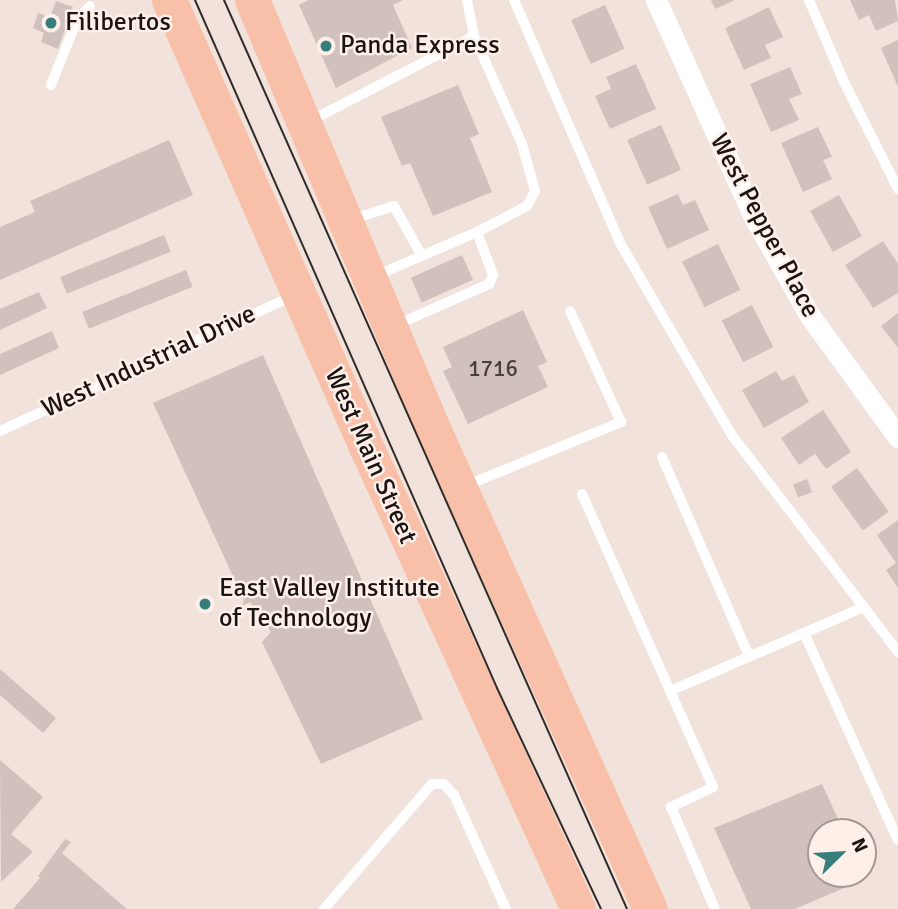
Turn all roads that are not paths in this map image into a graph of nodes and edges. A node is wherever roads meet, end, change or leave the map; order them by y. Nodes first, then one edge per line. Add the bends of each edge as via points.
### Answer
1 (169, 0) edge
2 (253, 0) edge
3 (467, 0) edge
4 (514, 0) edge
5 (656, 0) edge
6 (809, 0) edge
7 (90, 6) dead end
8 (474, 36) junction
9 (51, 85) dead end
10 (306, 123) junction
11 (898, 189) edge
12 (347, 221) junction
13 (477, 232) junction
14 (422, 257) junction
15 (371, 278) junction
16 (298, 294) junction
17 (570, 311) dead end
18 (391, 327) junction
19 (0, 431) edge
20 (898, 437) edge
21 (662, 457) dead end
22 (460, 488) junction
23 (582, 494) dead end
24 (864, 607) junction
25 (804, 633) junction
26 (898, 652) edge
27 (749, 656) junction
28 (670, 691) junction
29 (898, 840) edge
30 (324, 909) edge
31 (506, 909) edge
32 (578, 909) edge
33 (650, 909) edge
34 (715, 909) edge

1 - 16 main road, West Main Street
2 - 10 main road
3 - 8 lane
4 - 24 lane via 627,255 731,433
5 - 20 street, West Pepper Place via 754,217 810,316
6 - 11 lane
7 - 9 lane via 77,20
8 - 10 lane via 434,61
8 - 13 lane via 522,144 535,191 527,206
10 - 12 main road
12 - 14 lane via 384,205 394,206
12 - 15 main road
13 - 14 lane
13 - 18 lane via 493,275 489,284
14 - 15 lane
15 - 18 main road
16 - 19 lane, West Industrial Drive
16 - 32 main road, West Main Street
17 - 22 lane via 621,422
18 - 22 main road
21 - 27 lane
22 - 33 main road
23 - 28 lane
24 - 25 lane
24 - 26 lane
25 - 27 lane
25 - 29 lane
27 - 28 lane
28 - 34 lane via 713,787 671,807
30 - 31 lane via 432,785 444,784 454,795

